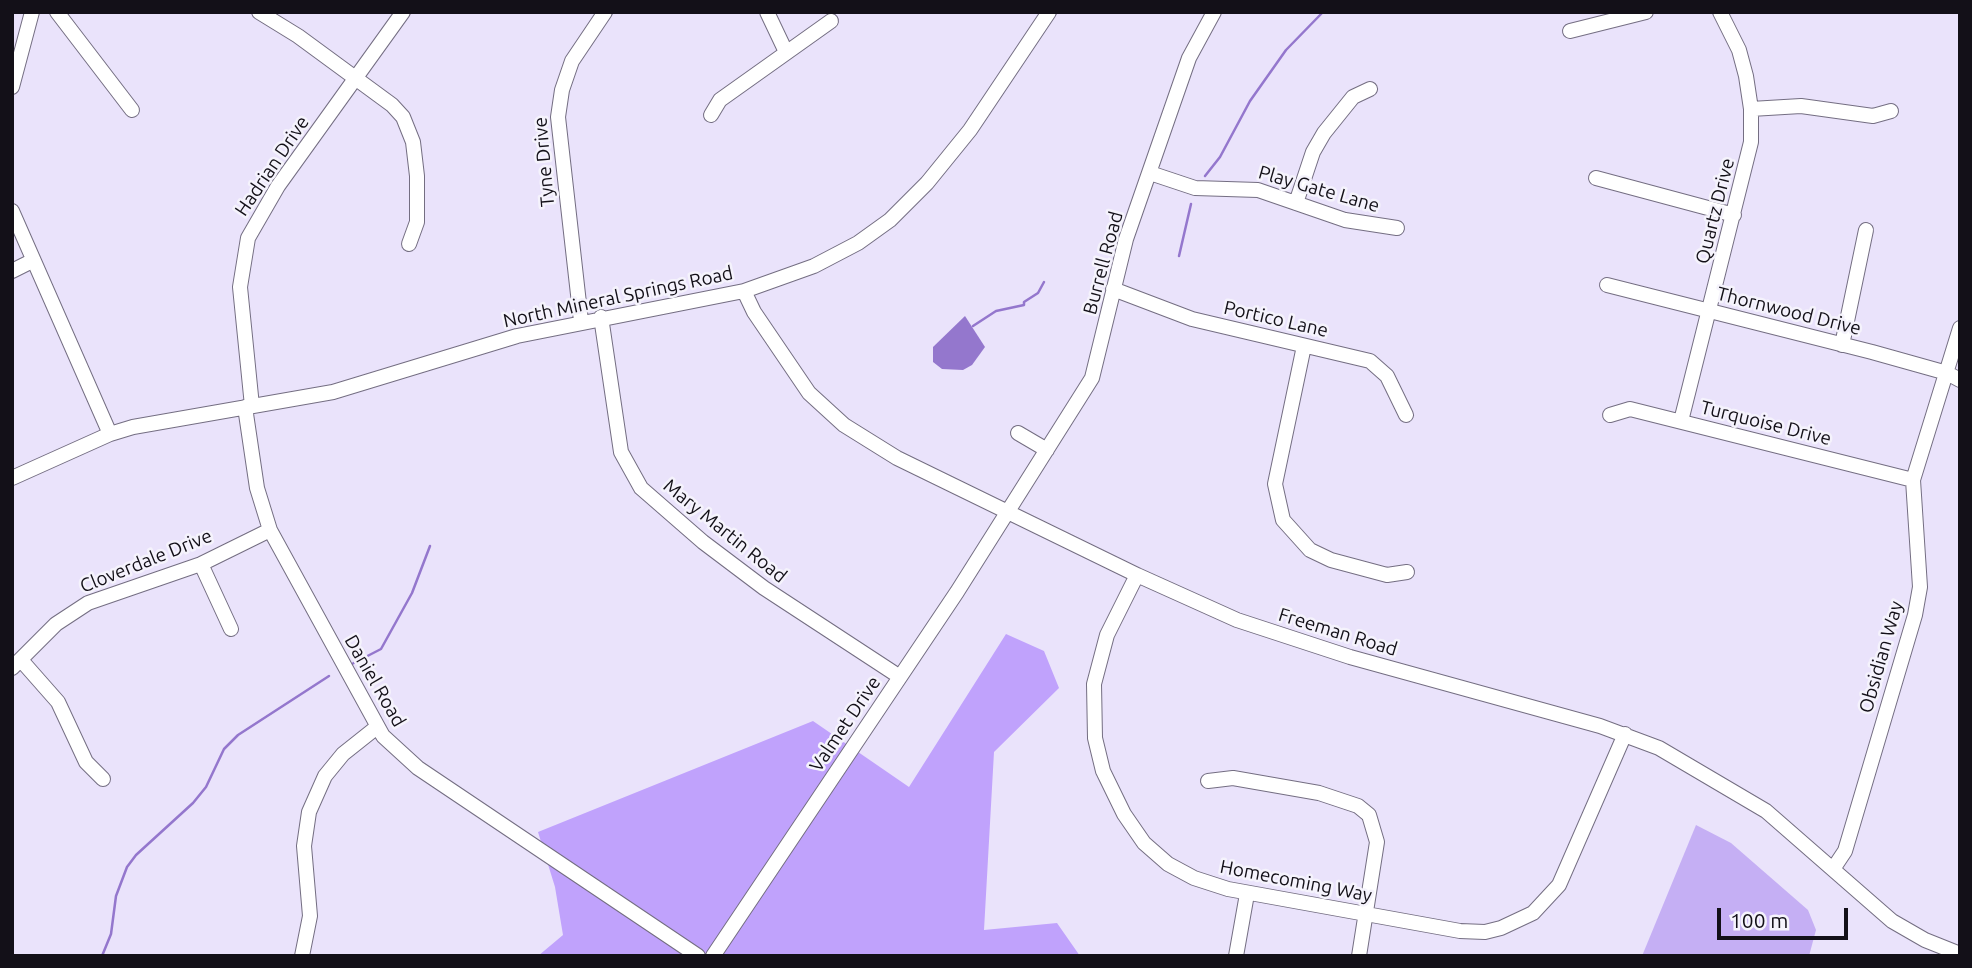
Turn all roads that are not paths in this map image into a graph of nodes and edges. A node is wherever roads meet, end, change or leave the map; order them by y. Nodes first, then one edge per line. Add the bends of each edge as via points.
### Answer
1 (32, 12) edge
2 (57, 12) edge
3 (259, 12) edge
4 (403, 12) edge
5 (605, 12) edge
6 (767, 12) edge
7 (1049, 12) edge
8 (1214, 12) edge
9 (1646, 12) edge
10 (1720, 12) edge
11 (831, 21) dead end
12 (1570, 31) dead end
13 (786, 52) junction
14 (356, 78) junction
15 (12, 88) edge
16 (1370, 89) dead end
17 (1751, 109) junction
18 (132, 110) dead end
19 (1891, 111) dead end
20 (711, 115) dead end
21 (1150, 173) junction
22 (1596, 178) dead end
23 (1296, 203) junction
24 (12, 211) edge
25 (1734, 215) junction
26 (1397, 228) dead end
27 (1866, 229) dead end
28 (409, 244) dead end
29 (32, 261) junction
30 (12, 271) edge
31 (1608, 285) dead end
32 (1113, 289) junction
33 (744, 291) junction
34 (1709, 310) junction
35 (601, 317) junction
36 (581, 321) junction
37 (1960, 328) edge
38 (1842, 345) junction
39 (1304, 346) junction
40 (1944, 373) junction
41 (1960, 380) edge
42 (249, 407) junction
43 (1406, 415) dead end
44 (1610, 415) dead end
45 (1681, 421) junction
46 (110, 433) junction
47 (1018, 433) dead end
48 (1047, 450) junction
49 (12, 478) edge
50 (1913, 480) junction
51 (1007, 512) junction
52 (270, 530) junction
53 (201, 564) junction
54 (1406, 572) dead end
55 (1136, 575) junction
56 (231, 629) dead end
57 (16, 664) edge
58 (900, 677) junction
59 (377, 727) junction
60 (1625, 734) junction
61 (103, 779) dead end
62 (1209, 780) dead end
63 (1833, 869) junction
64 (1247, 894) junction
65 (1365, 914) junction
66 (1960, 954) edge
67 (302, 956) edge
68 (698, 956) edge
69 (713, 956) edge
70 (1236, 956) edge
71 (1359, 956) edge

1 - 15 street
2 - 18 street
3 - 14 street
4 - 14 street, Hadrian Drive
5 - 36 street, Tyne Drive via 576,53 559,107 561,165
6 - 13 street
7 - 33 street, North Mineral Springs Road via 955,150 897,214 825,261
8 - 21 street, Burrell Road via 1189,58
9 - 12 street
10 - 17 street, Quartz Drive via 1743,63
11 - 13 street
13 - 20 street via 720,100
14 - 28 street via 398,111 409,128 417,176 417,222
14 - 42 street, Hadrian Drive via 273,192 248,239 240,287
16 - 23 street via 1353,97 1324,133
17 - 19 street via 1801,106 1873,116
17 - 25 street, Quartz Drive via 1749,153
21 - 23 street, Play Gate Lane via 1195,188 1250,189
21 - 32 street, Burrell Road
22 - 25 street
23 - 26 street, Play Gate Lane via 1365,225
24 - 29 street
25 - 34 street, Quartz Drive
27 - 38 street
29 - 30 street
29 - 46 street
31 - 34 street, Thornwood Drive
32 - 39 street, Portico Lane via 1192,319
32 - 48 street, Burrell Road via 1092,379
33 - 35 street, North Mineral Springs Road
33 - 51 street, Freeman Road via 794,374 830,413 897,458
34 - 38 street, Thornwood Drive
34 - 45 street, Quartz Drive
35 - 36 street, North Mineral Springs Road
35 - 58 street, Mary Martin Road via 621,452 641,488 764,589
36 - 42 street, North Mineral Springs Road via 350,387
37 - 40 street, Obsidian Way
38 - 40 street, Thornwood Drive
39 - 43 street, Portico Lane via 1377,366 1387,376
39 - 54 street via 1275,484 1283,520 1310,550 1331,560 1387,575
40 - 41 street, Thornwood Drive
40 - 50 street, Obsidian Way
42 - 46 street, North Mineral Springs Road
42 - 52 street, Daniel Road via 250,454
44 - 45 street, Turquoise Drive via 1630,409
45 - 50 street, Turquoise Drive
46 - 49 street, North Mineral Springs Road
47 - 48 street
48 - 51 street, Burrell Road
50 - 63 street, Obsidian Way via 1920,587 1915,615 1845,851
51 - 55 street, Freeman Road
51 - 58 street, Valmet Drive
52 - 53 street, Cloverdale Drive
52 - 59 street, Daniel Road
53 - 56 street
53 - 57 street, Cloverdale Drive via 88,603 56,624
55 - 60 street, Freeman Road via 1291,639
55 - 64 street, Homecoming Way via 1107,635 1096,675 1094,725 1103,771 1144,843 1168,864 1194,878
57 - 61 street via 58,702 86,762
58 - 69 street, Valmet Drive
59 - 67 street via 343,754 325,776 309,812 304,846 310,916
59 - 68 street, Daniel Road via 418,768
60 - 63 street, Freeman Road via 1682,760 1746,798
60 - 65 street, Homecoming Way via 1559,885 1533,913 1485,932
62 - 65 street via 1233,778 1319,793 1358,806 1369,815 1377,842
63 - 66 street, Freeman Road via 1892,921
64 - 65 street, Homecoming Way
64 - 70 street
65 - 71 street

